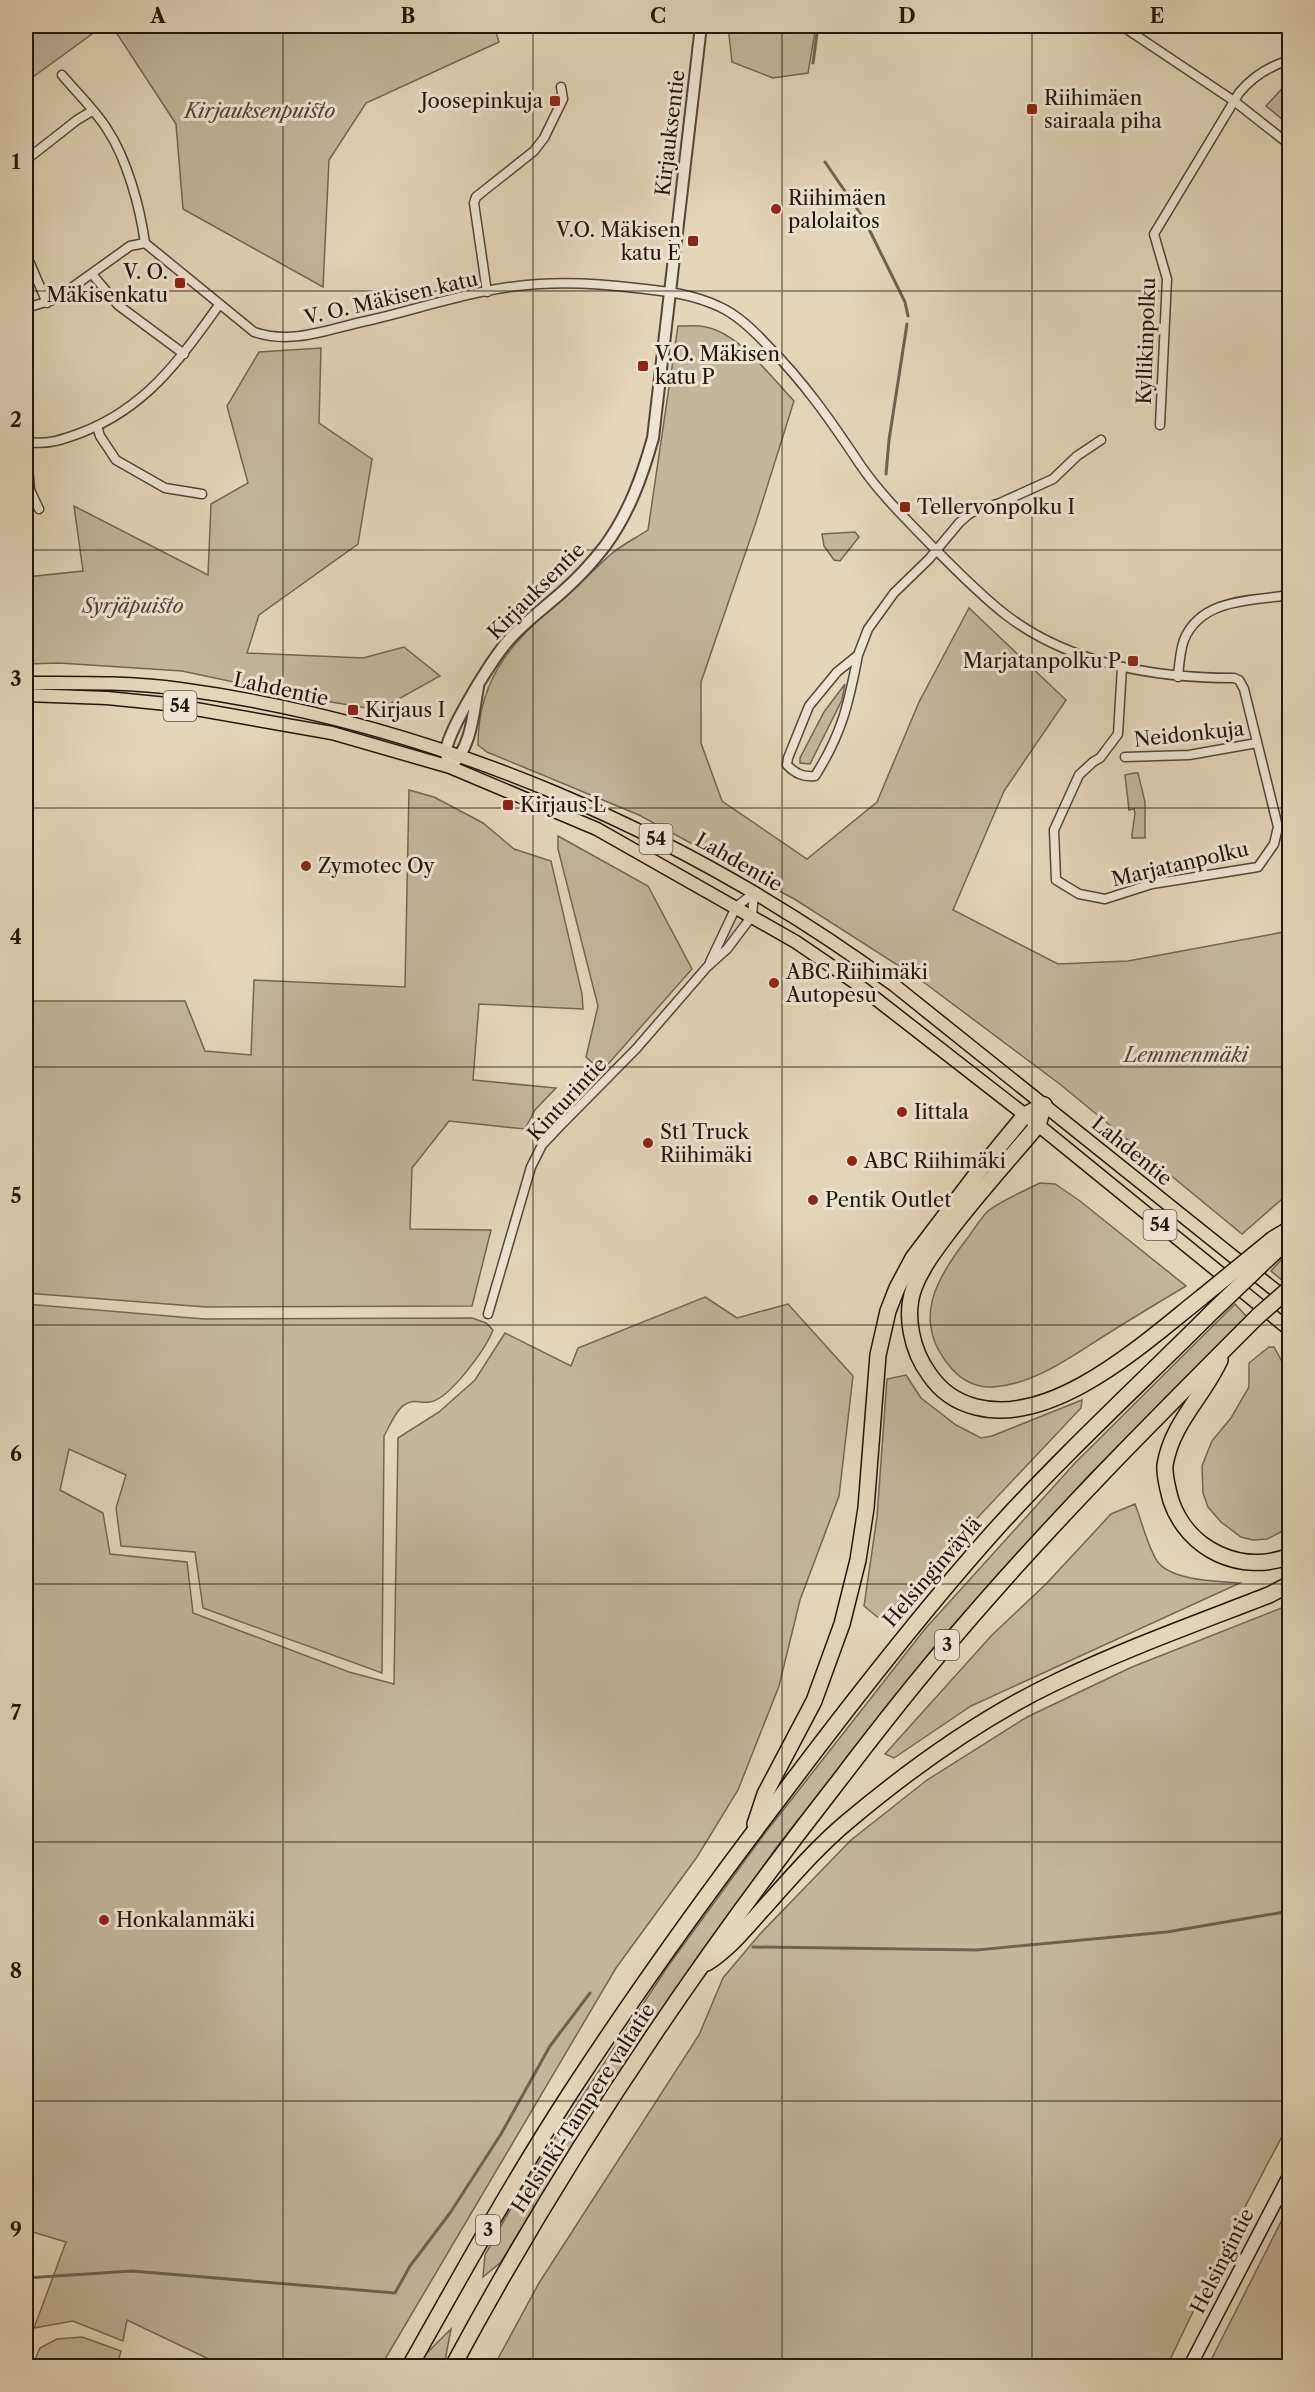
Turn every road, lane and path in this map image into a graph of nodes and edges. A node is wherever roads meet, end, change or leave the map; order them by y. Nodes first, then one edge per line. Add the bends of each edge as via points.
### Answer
1 (701, 26) edge
2 (1122, 26) edge
3 (1143, 26) edge
4 (1137, 35) junction
5 (1290, 60) edge
6 (62, 75) dead end
7 (561, 87) dead end
8 (1234, 101) junction
9 (92, 111) junction
10 (1290, 145) edge
11 (26, 160) edge
12 (145, 243) junction
13 (26, 254) edge
14 (92, 274) junction
15 (670, 291) junction
16 (487, 292) junction
17 (47, 303) junction
18 (219, 305) junction
19 (26, 308) edge
20 (184, 354) junction
21 (1160, 425) dead end
22 (97, 426) junction
23 (1101, 440) dead end
24 (26, 442) edge
25 (202, 494) dead end
26 (39, 509) dead end
27 (936, 550) junction
28 (1290, 590) edge
29 (1290, 595) edge
30 (1280, 596) junction
31 (858, 655) junction
32 (1122, 667) junction
33 (1178, 677) junction
34 (26, 683) edge
35 (478, 687) junction
36 (1244, 689) joint
37 (26, 695) edge
38 (1257, 743) junction
39 (445, 752) junction
40 (1125, 757) dead end
41 (460, 758) junction
42 (450, 767) junction
43 (754, 893) junction
44 (736, 907) junction
45 (752, 916) junction
46 (707, 967) junction
47 (1044, 1105) junction
48 (1032, 1120) junction
49 (1290, 1229) edge
50 (1281, 1241) edge
51 (1290, 1288) edge
52 (1290, 1302) edge
53 (488, 1314) dead end
54 (1290, 1330) edge
55 (1225, 1349) junction
56 (1290, 1556) edge
57 (1290, 1584) edge
58 (752, 1835) junction
59 (699, 1968) junction
60 (653, 1972) joint
61 (1290, 2174) edge
62 (410, 2367) edge
63 (453, 2367) edge
64 (1190, 2367) edge

1 - 15 street, Kirjauksentie
2 - 4 street
3 - 4 street
4 - 8 street
5 - 8 street, Kyllikinpolku via 1257,75
6 - 9 street
7 - 16 street via 563,99 534,151 476,197
8 - 10 street
8 - 21 street, Kyllikinpolku via 1154,234 1167,279
9 - 11 street
9 - 12 street via 112,136 127,173
12 - 14 street via 130,246
12 - 18 street, V. O. Mäkisen katu
13 - 17 street
14 - 17 street
14 - 20 street via 118,305
15 - 16 street, V. O. Mäkisen katu via 600,284 539,284
15 - 27 street, V. O. Mäkisen katu via 722,308 761,338 808,389 872,481
15 - 35 street, Kirjauksentie via 652,438 633,498 604,547 564,591 525,623
16 - 18 street, V. O. Mäkisen katu via 318,334 282,337 254,332
17 - 19 street
18 - 20 street
20 - 22 street via 148,393
22 - 24 street via 46,444
22 - 25 street via 116,460 165,488
23 - 27 street via 1053,479 969,514
24 - 26 street via 30,490
27 - 31 street via 879,612
27 - 32 street, V. O. Mäkisen katu via 984,598 1032,632
28 - 30 street
29 - 30 street
30 - 33 street via 1220,605 1202,616 1183,641
31 - 31 street via 837,672 809,706 787,765 805,777 815,776 846,714
32 - 33 street, V. O. Mäkisen katu
32 - 38 street, Marjatanpolku via 1118,734 1100,758 1079,775 1054,830 1056,880 1079,894 1105,899 1139,887 1258,867 1274,844 1278,827
33 - 36 street, V. O. Mäkisen katu via 1233,678
34 - 39 main road, Lahdentie / 54 via 114,683 218,695 293,709
35 - 39 street, Kirjauksentie via 461,713
35 - 41 street, Kirjauksentie via 467,743
36 - 38 street, Marjatanpolku
37 - 42 main road, Lahdentie / 54 via 107,698 237,715 332,733
38 - 40 street, Neidonkuja via 1189,754
39 - 41 main road, Lahdentie / 54
39 - 42 street
41 - 42 street, Kirjauksentie
41 - 43 main road, Lahdentie / 54 via 555,791 679,851
42 - 44 main road, Lahdentie / 54 via 597,829
43 - 44 street, Kinturintie
43 - 45 street
43 - 47 main road, Lahdentie / 54 via 885,978
44 - 45 main road, Lahdentie / 54
44 - 46 street, Kinturintie
45 - 46 street, Kinturintie via 727,949
45 - 48 main road, Lahdentie / 54 via 853,981
46 - 53 street, Kinturintie via 643,1041 542,1145 531,1167
47 - 48 highway
47 - 52 main road, Lahdentie / 54
48 - 50 highway, bridge via 927,1262 914,1287 910,1306 917,1353 940,1388 964,1404 993,1410 1025,1408 1051,1400 1118,1364
48 - 54 main road, Lahdentie / 54
48 - 58 highway via 936,1226 897,1288 878,1355 866,1508 842,1624 814,1701 765,1794
49 - 50 highway
50 - 58 highway, Helsinginväylä / 3, bridge via 1076,1443 996,1529 863,1688
51 - 55 highway, 3, bridge
55 - 56 highway via 1210,1380 1176,1429 1165,1467 1169,1494 1183,1525 1208,1550 1246,1562
55 - 59 highway, 3 via 1110,1465 956,1635 787,1847
57 - 59 highway via 1052,1684 979,1725 846,1823 725,1951
58 - 60 highway, Helsinginväylä / 3
59 - 63 highway, Helsinki-Tampere valtatie / 3 via 604,2110 496,2286
60 - 62 highway, Helsinki-Tampere valtatie / 3 via 568,2096
61 - 64 main road, Helsingintie

